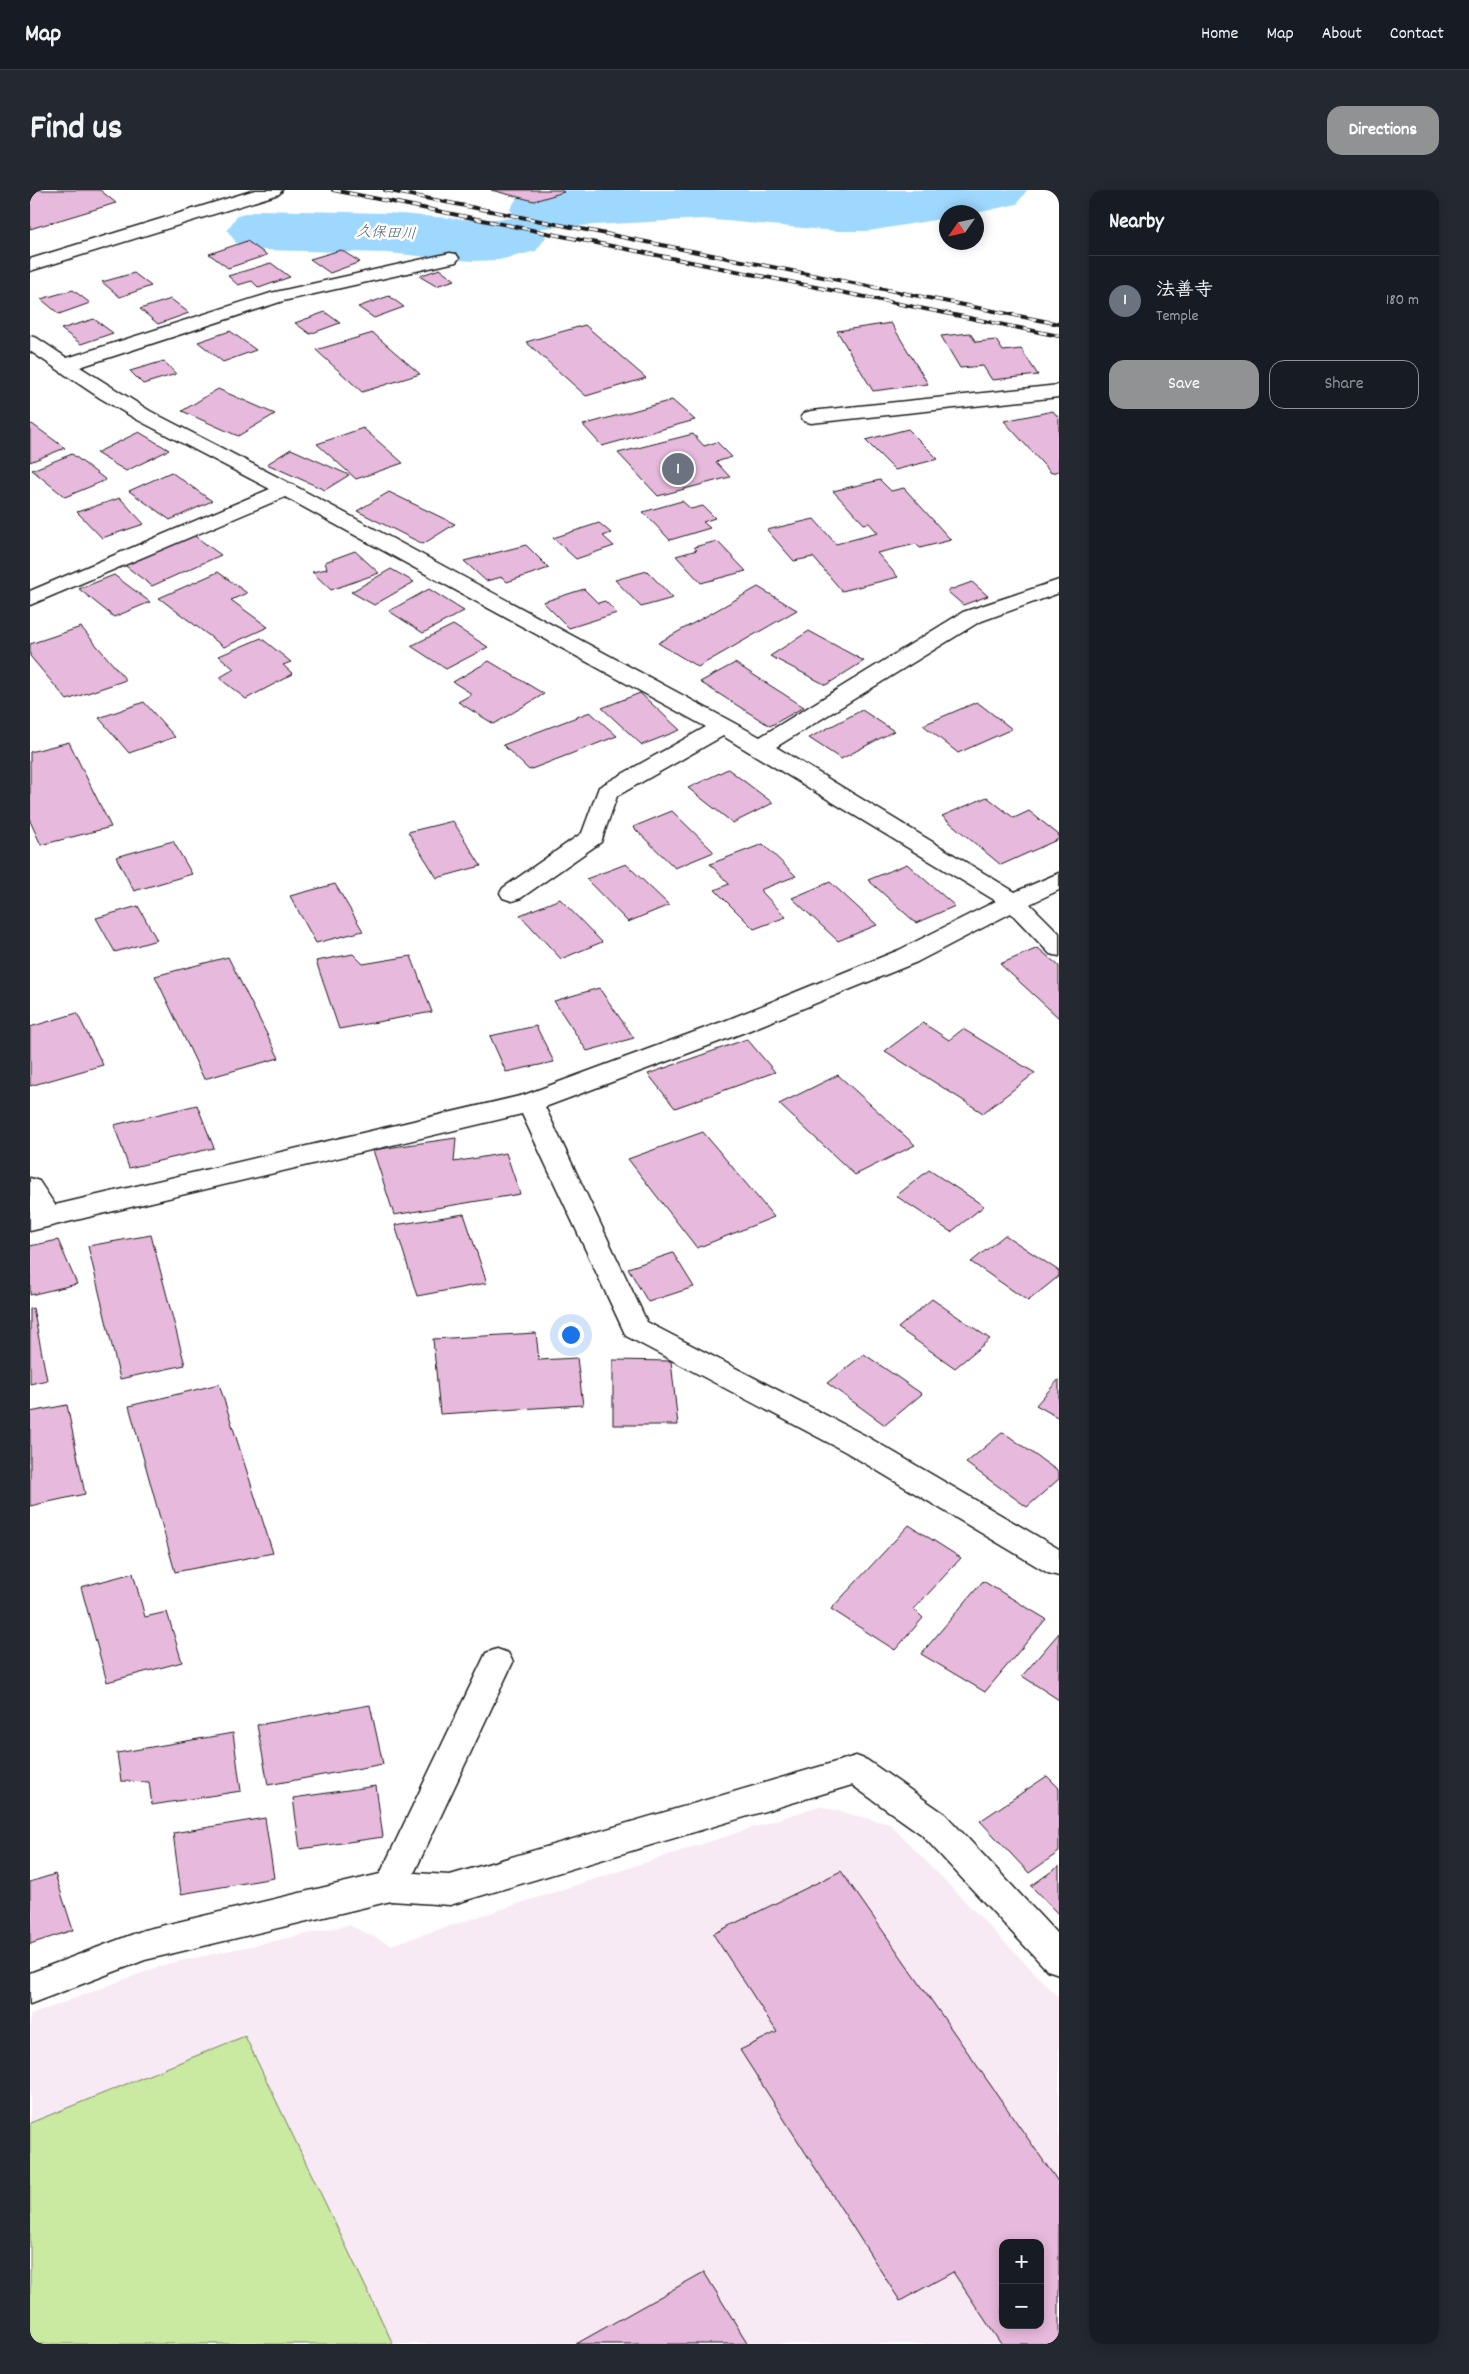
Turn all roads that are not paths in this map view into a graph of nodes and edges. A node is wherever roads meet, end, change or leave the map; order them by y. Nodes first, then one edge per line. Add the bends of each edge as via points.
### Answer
1 (273, 190) edge
2 (450, 258) dead end
3 (30, 265) edge
4 (30, 342) edge
5 (66, 365) junction
6 (1059, 391) edge
7 (811, 417) dead end
8 (286, 488) junction
9 (1059, 586) edge
10 (30, 599) edge
11 (723, 727) junction
12 (760, 746) junction
13 (1059, 882) edge
14 (512, 893) dead end
15 (1014, 902) junction
16 (1059, 948) edge
17 (530, 1103) junction
18 (30, 1188) edge
19 (39, 1219) edge
20 (1059, 1564) edge
21 (497, 1662) dead end
22 (391, 1886) junction
23 (1059, 1959) edge
24 (30, 1989) edge

1 - 3 street
2 - 5 street via 278,297
4 - 5 street
5 - 8 street via 143,415
6 - 7 street
8 - 10 street
8 - 11 street
9 - 12 street via 971,617
11 - 12 street
11 - 14 street via 607,792 593,837
12 - 15 street
13 - 15 street
15 - 16 street
15 - 17 street via 908,956 736,1026
17 - 19 street
17 - 20 street via 636,1329 856,1444
18 - 19 street
21 - 22 street
22 - 23 street via 450,1890 856,1770 933,1824
22 - 24 street via 144,1945

